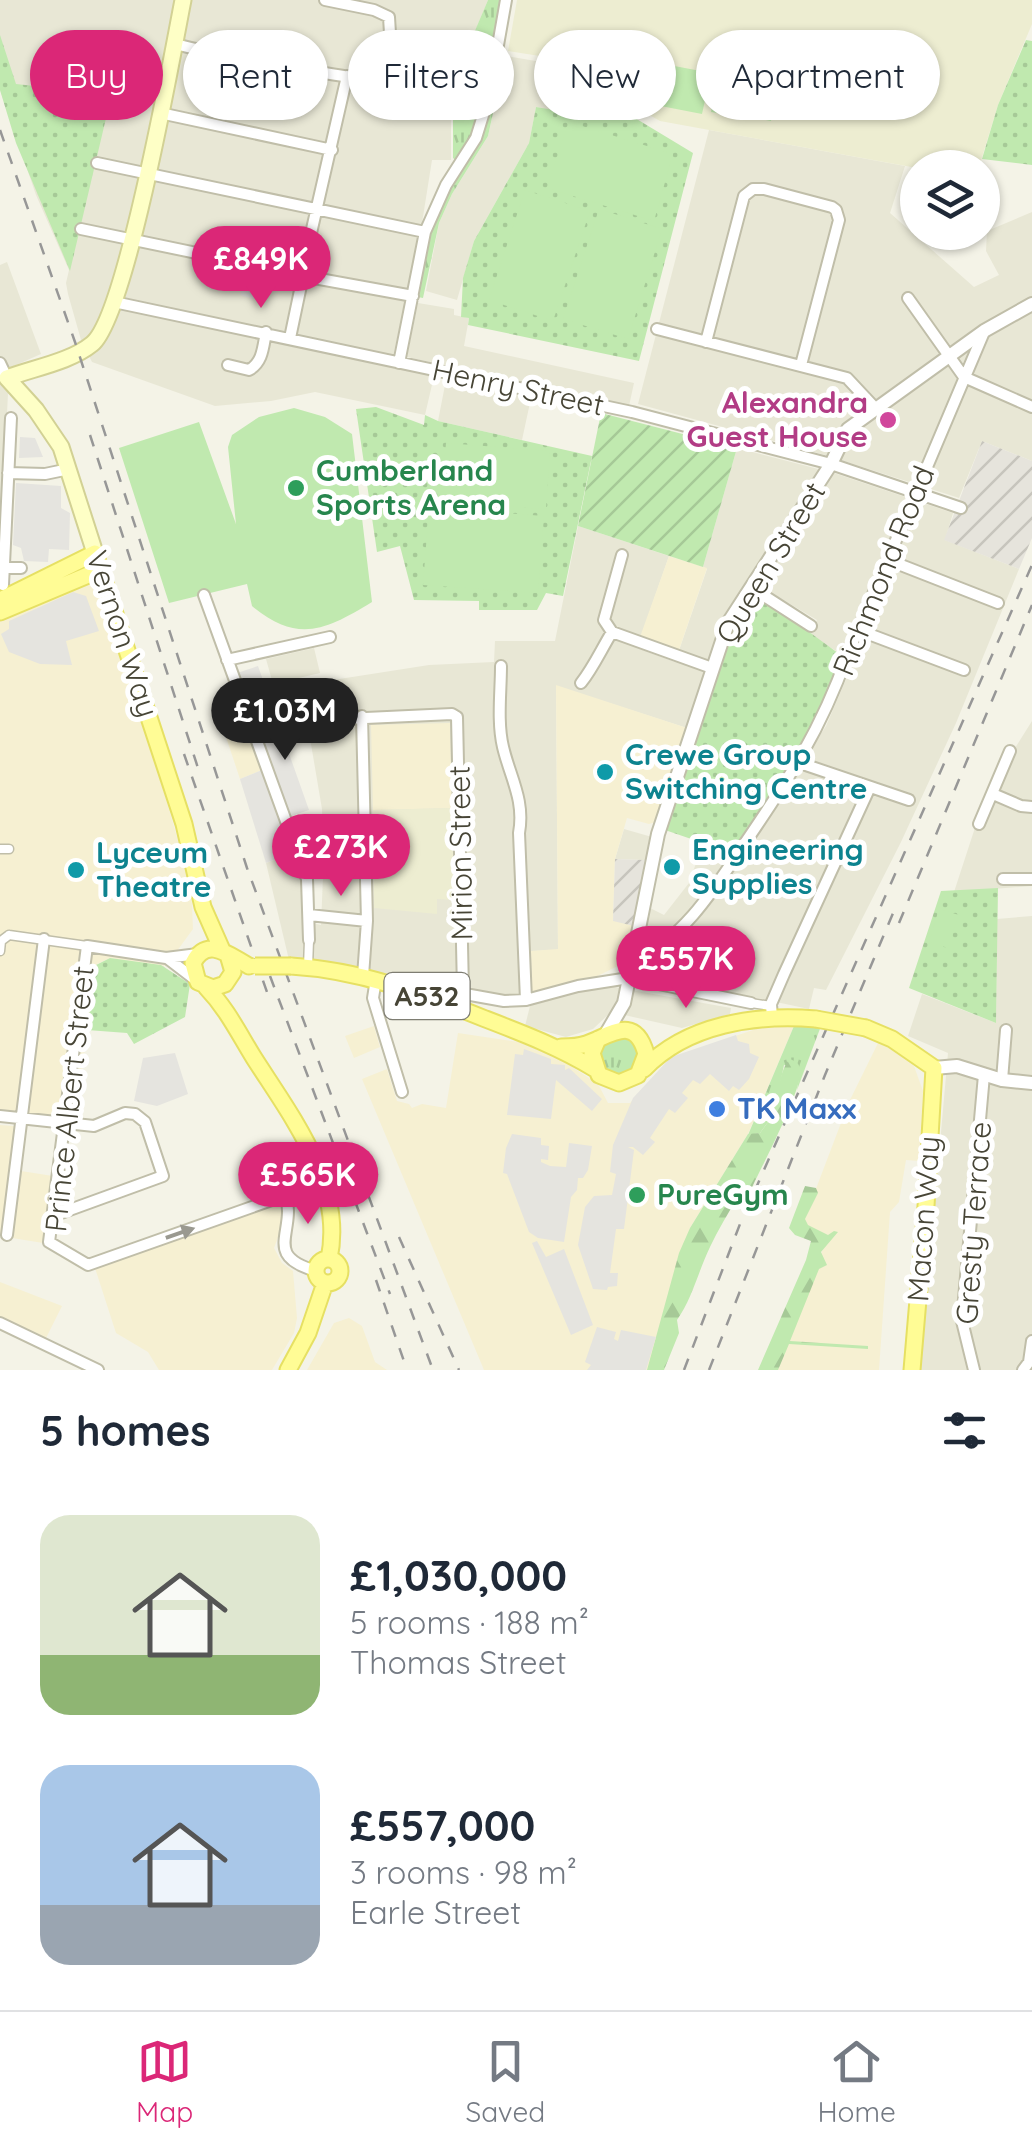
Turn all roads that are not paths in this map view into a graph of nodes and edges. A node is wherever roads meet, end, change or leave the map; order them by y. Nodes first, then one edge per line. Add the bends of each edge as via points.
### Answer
1 (183, 0) edge
2 (324, 0) edge
3 (506, 0) edge
4 (175, 44) junction
5 (347, 76) junction
6 (163, 100) edge
7 (163, 115) edge
8 (159, 120) edge
9 (332, 150) junction
10 (97, 163) dead end
11 (146, 174) junction
12 (318, 210) junction
13 (81, 229) dead end
14 (425, 232) junction
15 (133, 242) junction
16 (310, 242) dead end
17 (264, 268) dead end
18 (413, 296) junction
19 (908, 298) dead end
20 (114, 302) junction
21 (1032, 304) edge
22 (657, 330) dead end
23 (984, 331) junction
24 (266, 332) junction
25 (290, 338) junction
26 (706, 342) junction
27 (950, 356) junction
28 (400, 362) junction
29 (228, 365) dead end
30 (800, 365) junction
31 (2, 374) edge
32 (964, 377) junction
33 (1032, 407) edge
34 (876, 408) junction
35 (11, 418) dead end
36 (831, 464) junction
37 (69, 469) junction
38 (8, 473) junction
39 (917, 491) junction
40 (3, 504) edge
41 (960, 508) dead end
42 (622, 555) dead end
43 (888, 560) junction
44 (98, 561) junction
45 (4, 568) junction
46 (21, 568) dead end
47 (752, 588) junction
48 (1, 593) edge
49 (204, 595) dead end
50 (998, 603) dead end
51 (0, 612) edge
52 (812, 626) dead end
53 (858, 630) junction
54 (612, 632) junction
55 (330, 636) dead end
56 (227, 660) junction
57 (502, 666) dead end
58 (712, 668) junction
59 (964, 670) dead end
60 (582, 683) dead end
61 (362, 716) junction
62 (301, 720) dead end
63 (1010, 751) dead end
64 (800, 762) junction
65 (870, 788) junction
66 (993, 794) junction
67 (909, 800) dead end
68 (1032, 807) edge
69 (979, 824) dead end
70 (1003, 879) dead end
71 (1032, 879) edge
72 (203, 907) junction
73 (310, 914) junction
74 (367, 922) junction
75 (0, 928) edge
76 (9, 935) junction
77 (44, 939) junction
78 (309, 940) joint
79 (87, 946) junction
80 (0, 951) edge
81 (225, 952) junction
82 (199, 953) junction
83 (166, 958) junction
84 (252, 966) junction
85 (300, 966) junction
86 (630, 971) junction
87 (231, 977) junction
88 (369, 978) junction
89 (202, 985) junction
90 (526, 1000) junction
91 (751, 1002) joint
92 (624, 1003) junction
93 (772, 1012) junction
94 (231, 1015) junction
95 (1006, 1030) dead end
96 (603, 1035) junction
97 (637, 1037) junction
98 (678, 1042) junction
99 (556, 1047) junction
100 (934, 1068) junction
101 (595, 1069) junction
102 (642, 1070) junction
103 (984, 1075) junction
104 (1002, 1080) junction
105 (1032, 1082) edge
106 (402, 1092) dead end
107 (0, 1116) edge
108 (23, 1119) junction
109 (65, 1122) junction
110 (53, 1216) junction
111 (8, 1236) dead end
112 (320, 1277) junction
113 (0, 1323) edge
114 (1032, 1341) edge
115 (84, 1367) edge
116 (98, 1370) edge
117 (288, 1370) edge
118 (912, 1370) edge
119 (974, 1370) edge
120 (1023, 1370) edge

1 - 4 main road
2 - 5 street via 389,17 387,78
3 - 14 street via 476,138
4 - 5 street
4 - 6 main road
5 - 9 street
7 - 9 street
8 - 11 main road
9 - 12 street
10 - 11 street
11 - 12 street
11 - 15 main road
12 - 14 street
12 - 16 street
13 - 15 street
14 - 18 street
15 - 17 street
15 - 20 main road
18 - 25 street via 303,276
18 - 28 street
19 - 27 street
20 - 24 street, Henry Street
20 - 31 main road via 92,344
21 - 23 street, Queen Street
22 - 26 street
23 - 27 street, Queen Street
23 - 32 street, Richmond Road
24 - 25 street, Henry Street
24 - 29 street via 255,367
25 - 28 street, Henry Street
26 - 30 street
26 - 30 street via 744,196 764,189 832,207 839,220
27 - 32 street
27 - 34 street, Queen Street
28 - 36 street, Henry Street
30 - 34 street via 847,378
31 - 37 main road, Vernon Way via 36,410
32 - 33 street
32 - 39 street, Richmond Road
34 - 36 street, Queen Street via 848,429
35 - 38 street via 17,431
36 - 39 street, Henry Street
36 - 47 street, Queen Street
37 - 38 street
37 - 44 main road, Vernon Way
38 - 40 street
39 - 41 street, Henry Street
39 - 43 street, Richmond Road
40 - 45 street
42 - 54 street via 604,620
43 - 50 street
43 - 53 street, Richmond Road
44 - 48 main road
44 - 51 main road
44 - 72 main road, Vernon Way via 184,824
45 - 46 street
45 - 48 street
47 - 52 street
47 - 58 street, Queen Street via 728,623
49 - 56 street
53 - 59 street
53 - 64 street, Richmond Road
54 - 58 street
54 - 60 street
55 - 56 street
56 - 73 street via 306,879
57 - 90 street via 502,744 522,815
58 - 86 street, Queen Street via 658,834
61 - 62 street
61 - 74 street
61 - 90 street, Mirion Street via 458,717 462,990
63 - 66 street
64 - 65 street
64 - 86 street, Richmond Road via 708,899 669,942
65 - 67 street
65 - 93 street
66 - 68 street
66 - 69 street
70 - 71 street
72 - 81 main road, Vernon Way
72 - 82 main road, Vernon Way
73 - 74 street
73 - 78 street
74 - 88 street
75 - 76 street
76 - 77 street
76 - 80 street
77 - 79 street
77 - 108 street
78 - 85 street
79 - 83 street
79 - 109 street, Prince Albert Street
81 - 82 main road
81 - 84 main road, A532
81 - 87 main road
82 - 83 street
82 - 89 main road via 192,966
83 - 89 street
84 - 85 main road, A532, bridge
84 - 87 main road, A532
85 - 88 main road, A532
86 - 90 street
86 - 91 street
86 - 92 street, Queen Street
87 - 89 main road via 220,987
87 - 94 main road
88 - 99 main road, A532
88 - 106 street
89 - 94 main road
91 - 93 street
92 - 96 street
92 - 97 street
93 - 98 main road
93 - 100 main road, bridge via 866,1028
94 - 112 main road via 313,1156 328,1211 328,1259 340,1275 334,1282
95 - 104 street
96 - 97 main road via 622,1030
96 - 99 main road
96 - 101 main road via 592,1053
97 - 98 main road
97 - 102 main road via 646,1054
98 - 102 main road
99 - 101 main road, A532
100 - 103 street via 957,1066
100 - 118 main road, Macon Way
101 - 102 main road via 619,1083
103 - 104 street
103 - 119 street, Gresty Terrace via 962,1321
104 - 105 street
107 - 108 street
108 - 109 street
108 - 111 street
109 - 110 street, Prince Albert Street
109 - 110 street via 94,1126 138,1116 163,1176
110 -> 112 street, Prince Albert Street via 49,1242 88,1265 286,1195 286,1255
112 - 117 main road via 308,1333
113 - 115 street
114 - 120 street
115 - 116 street

